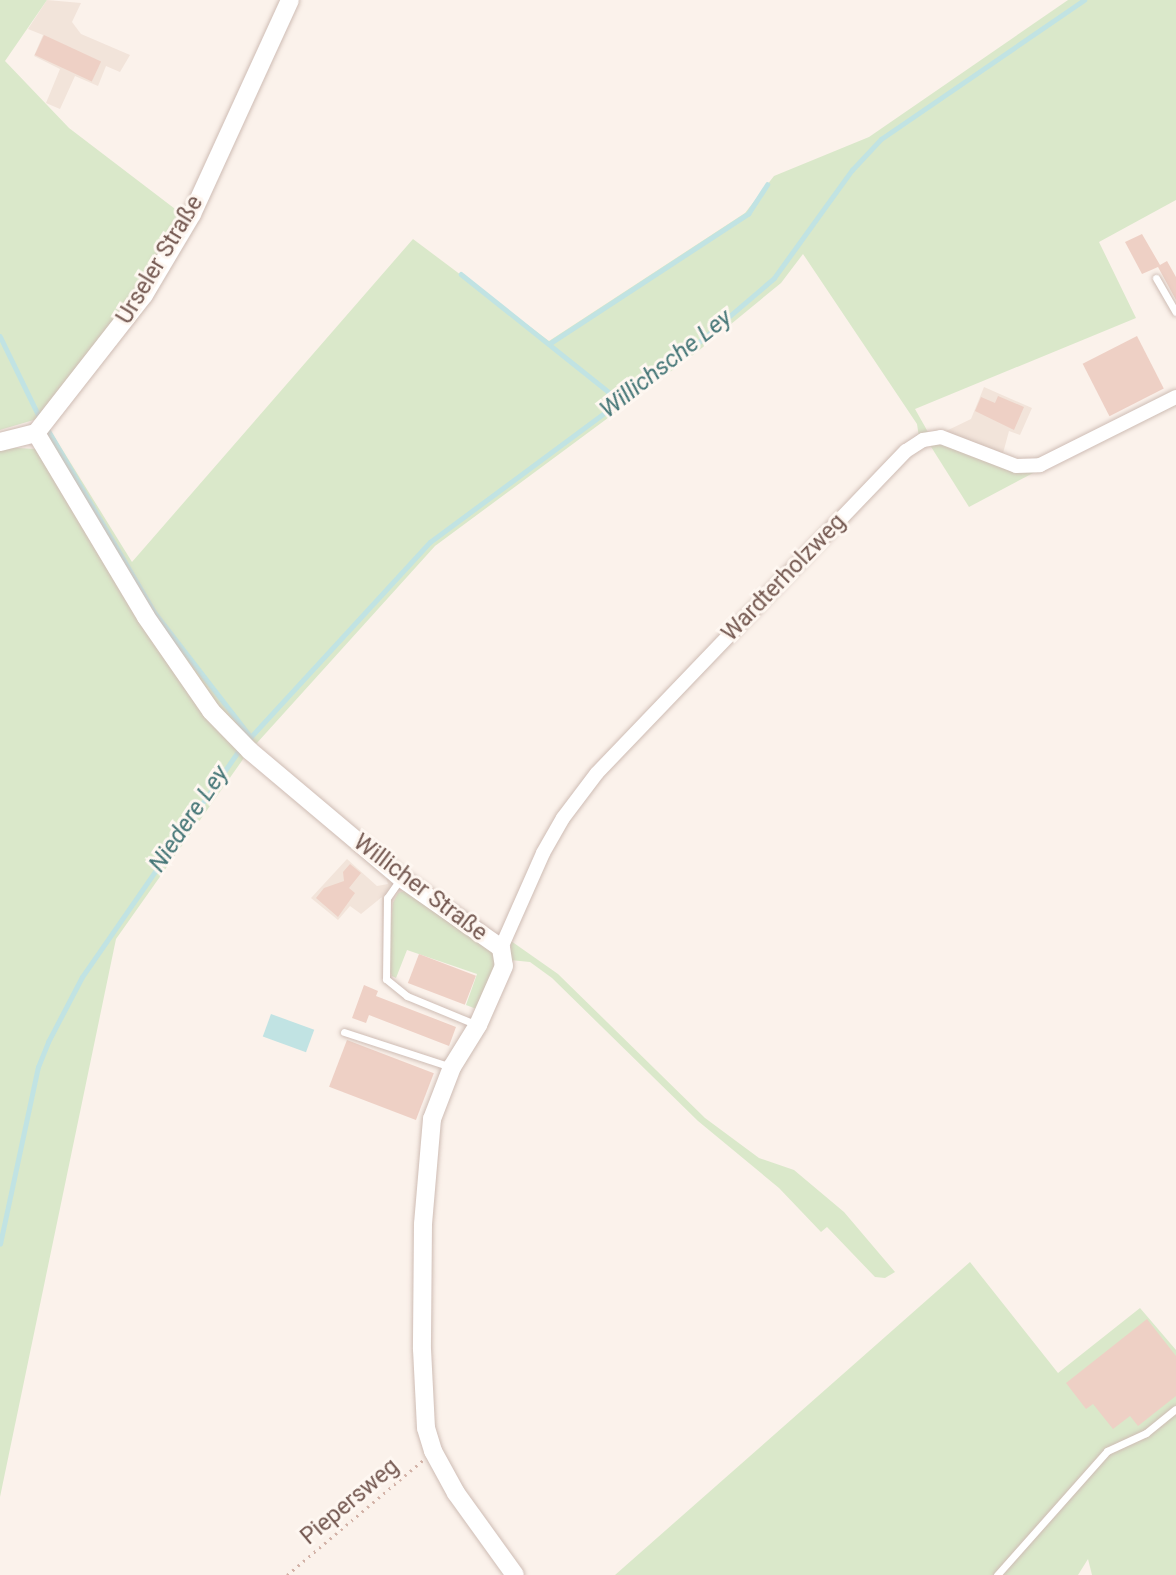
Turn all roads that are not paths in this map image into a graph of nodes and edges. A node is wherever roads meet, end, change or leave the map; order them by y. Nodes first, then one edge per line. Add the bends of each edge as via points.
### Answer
1 (290, 0) edge
2 (1156, 278) dead end
3 (1176, 312) edge
4 (1176, 397) edge
5 (36, 433) junction
6 (0, 442) edge
7 (401, 878) junction
8 (502, 948) junction
9 (478, 1026) junction
10 (344, 1032) dead end
11 (452, 1067) junction
12 (1176, 1409) edge
13 (515, 1575) edge
14 (997, 1575) edge

1 - 5 street, Urseler Straße via 192,214 144,295
2 - 3 lane
4 - 8 street, Wardterholzweg via 1040,466 1016,466 941,437 923,440 906,451 597,774 550,842
5 - 6 street
5 - 7 street, Willicher Straße via 146,617 211,711 250,751
7 - 8 street, Willicher Straße
7 - 9 lane via 387,898 386,979 407,996
8 - 9 street, Willicher Straße via 504,966
9 - 11 street, Willicher Straße
10 - 11 lane
11 - 13 street, Willicher Straße via 432,1119 423,1224 426,1428 456,1493
12 - 14 lane via 1146,1433 1107,1451

